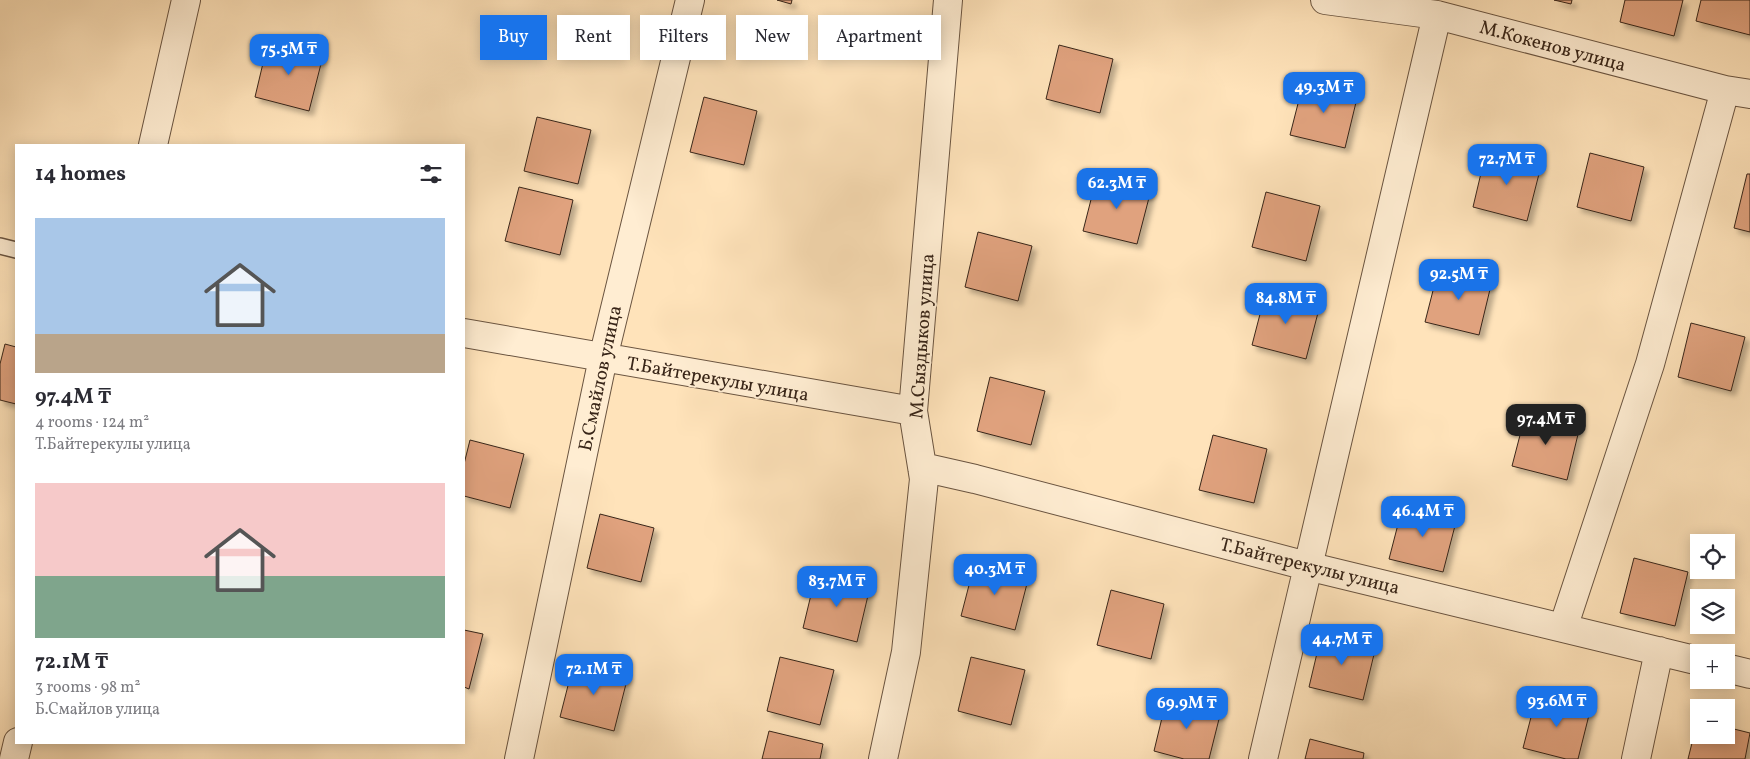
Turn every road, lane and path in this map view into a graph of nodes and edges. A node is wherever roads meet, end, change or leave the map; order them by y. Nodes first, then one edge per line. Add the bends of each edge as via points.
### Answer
1 (186, 0) edge
2 (690, 0) edge
3 (948, 0) edge
4 (1324, 0) edge
5 (1437, 15) junction
6 (1737, 92) edge
7 (153, 144) edge
8 (0, 246) edge
9 (15, 250) edge
10 (465, 333) edge
11 (603, 358) junction
12 (913, 411) junction
13 (922, 467) junction
14 (1307, 566) junction
15 (1564, 628) junction
16 (1659, 652) junction
17 (1690, 659) edge
18 (1735, 670) edge
19 (1750, 674) edge
20 (18, 744) edge
21 (14, 759) edge
22 (519, 759) edge
23 (883, 759) edge
24 (1262, 759) edge
25 (1636, 759) edge

1 - 7 street
2 - 11 street, Б.Смайлов улица
3 - 12 street, М.Сыздыков улица
4 - 5 street, М.Кокенов улица
5 - 6 street, М.Кокенов улица
5 - 14 street
6 - 15 street
8 - 9 lane
10 - 11 street, Т.Байтерекулы улица
11 - 12 street, Т.Байтерекулы улица
11 - 22 street, Б.Смайлов улица
12 - 13 street, М.Сыздыков улица
13 - 14 street, Т.Байтерекулы улица
13 - 23 street, М.Сыздыков улица via 924,479 906,652
14 - 15 street, Т.Байтерекулы улица
14 - 24 street
15 - 16 street, Т.Байтерекулы улица
16 - 17 street, Т.Байтерекулы улица
16 - 25 street
18 - 19 street
20 - 21 street

